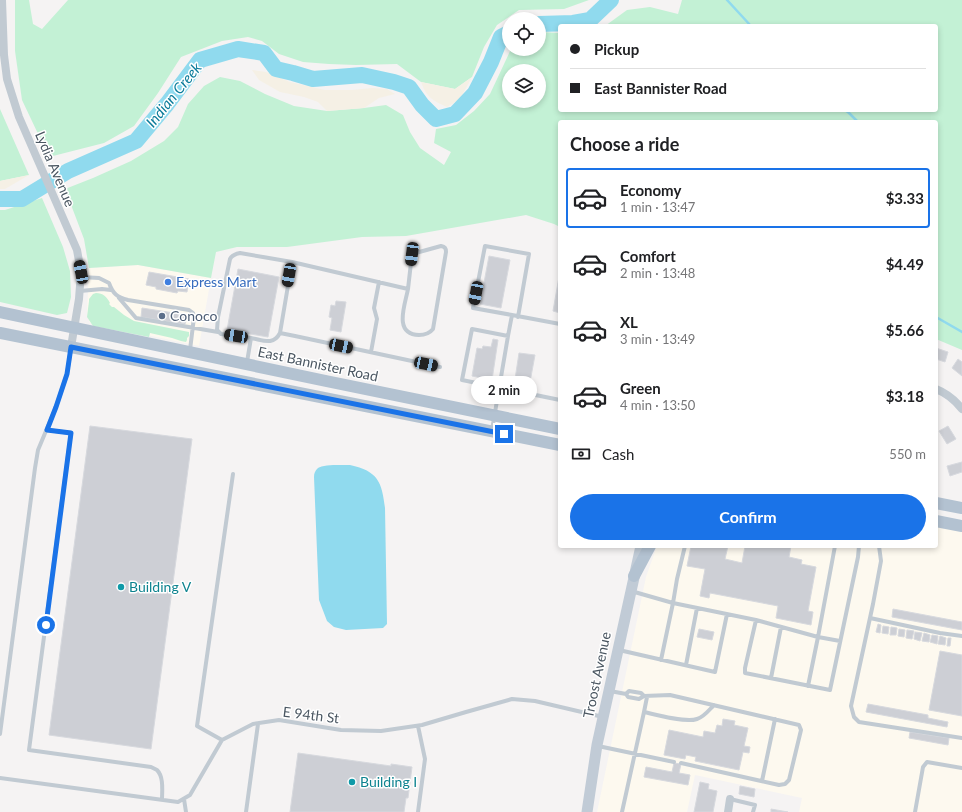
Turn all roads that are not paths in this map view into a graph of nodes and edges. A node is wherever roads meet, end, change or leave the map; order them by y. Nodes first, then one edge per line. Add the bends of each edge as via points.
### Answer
1 (2, 0) edge
2 (292, 262) junction
3 (80, 277) junction
4 (379, 282) junction
5 (408, 288) junction
6 (112, 290) junction
7 (80, 291) junction
8 (119, 297) junction
9 (0, 312) edge
10 (512, 315) junction
11 (518, 317) junction
12 (558, 324) edge
13 (74, 328) junction
14 (193, 328) junction
15 (218, 332) junction
16 (0, 333) edge
17 (280, 333) junction
18 (508, 336) junction
19 (251, 338) junction
20 (71, 347) junction
21 (371, 352) junction
22 (190, 353) junction
23 (247, 365) junction
24 (440, 367) dead end
25 (499, 388) junction
26 (938, 390) edge
27 (558, 400) edge
28 (962, 409) edge
29 (494, 415) junction
30 (558, 429) edge
31 (47, 430) junction
32 (492, 431) junction
33 (529, 439) junction
34 (558, 445) edge
35 (558, 449) edge
36 (233, 474) dead end
37 (938, 503) edge
38 (962, 508) edge
39 (938, 521) edge
40 (962, 526) edge
41 (641, 548) edge
42 (649, 548) edge
43 (685, 548) edge
44 (835, 548) edge
45 (859, 548) edge
46 (879, 548) edge
47 (634, 576) junction
48 (631, 590) junction
49 (673, 603) junction
50 (698, 608) junction
51 (727, 614) junction
52 (870, 618) junction
53 (756, 620) junction
54 (781, 627) junction
55 (962, 636) edge
56 (818, 637) junction
57 (840, 641) junction
58 (618, 650) junction
59 (660, 660) junction
60 (686, 665) junction
61 (771, 678) junction
62 (808, 686) junction
63 (609, 690) junction
64 (646, 697) junction
65 (714, 705) junction
66 (644, 712) junction
67 (604, 717) junction
68 (775, 719) junction
69 (258, 724) junction
70 (418, 726) junction
71 (0, 734) edge
72 (962, 738) edge
73 (222, 740) junction
74 (597, 745) junction
75 (635, 754) junction
76 (674, 762) dead end
77 (681, 763) dead end
78 (962, 768) edge
79 (0, 778) edge
80 (762, 781) junction
81 (184, 799) junction
82 (730, 799) joint
83 (162, 800) junction
84 (186, 812) edge
85 (246, 812) edge
86 (418, 812) edge
87 (587, 812) edge
88 (622, 812) edge
89 (728, 812) edge
90 (753, 812) edge
91 (915, 812) edge

1 - 3 street, Lydia Avenue via 7,79 19,117 77,250
2 - 4 lane
2 - 15 lane via 240,253 232,257 218,317
2 - 17 lane
3 - 6 lane via 99,278 109,283
3 - 7 street, Lydia Avenue
4 - 5 lane
4 - 21 lane via 374,308 377,320
5 - 5 lane via 402,324 409,333 427,334 433,329 446,252 444,246 412,254
6 - 7 lane
6 - 8 lane
7 - 13 street, Lydia Avenue
8 - 14 lane via 136,318
8 - 14 lane via 189,310 194,317
9 - 13 main road, East Bannister Road
10 - 11 lane
10 - 11 lane via 473,308 485,246 529,254
10 - 18 lane
11 - 12 lane
13 - 20 street, Lydia Avenue
13 - 22 main road, East Bannister Road
14 - 15 lane
14 - 22 lane
15 - 19 lane
16 - 20 main road
17 - 19 lane via 273,341
17 - 21 lane
18 - 25 lane
18 - 25 lane via 472,329 462,380
19 - 23 lane
20 - 31 lane via 67,374
20 - 32 main road
21 - 24 lane
22 - 23 main road, East Bannister Road
23 - 29 main road, East Bannister Road
25 - 27 lane
25 - 29 lane
26 - 28 street
29 - 30 main road, East Bannister Road
29 - 32 lane
31 - 71 lane via 38,450 35,468
31 - 83 lane via 71,433 29,750 151,767 157,770 160,776
32 - 33 main road
33 - 34 main road
33 - 35 main road
36 - 73 lane via 197,726
37 - 38 main road
39 - 40 main road
41 - 47 main road, Troost Avenue
42 - 47 main road
43 - 49 lane
44 - 56 lane
45 - 57 lane
46 - 52 lane via 881,561
47 - 48 main road, Troost Avenue
48 - 49 lane
48 - 58 main road, Troost Avenue
49 - 50 lane
49 - 59 lane
50 - 51 lane
50 - 60 lane
51 - 53 lane
51 - 60 lane via 715,672
52 - 55 lane
52 - 72 lane via 851,706 854,717 859,722
53 - 54 lane
53 - 61 lane via 745,673
54 - 56 lane
54 - 61 lane
56 - 57 lane
56 - 62 lane
57 - 62 lane via 830,690
58 - 59 lane
58 - 63 main road, Troost Avenue
59 - 60 lane
61 - 62 lane
63 - 64 lane via 626,694 629,691 640,693
63 - 67 main road, Troost Avenue
64 - 65 lane via 670,695
64 - 66 lane
65 - 66 lane via 705,714 690,720
65 - 68 lane
66 - 75 lane
67 - 70 lane, E 94th St via 535,701 512,699
67 - 74 main road, Troost Avenue
68 - 80 lane
68 - 80 lane via 799,725 801,730 789,780 779,785
69 - 70 lane, E 94th St via 279,720 341,730 382,731
69 - 73 lane, E 94th St via 253,724
69 - 85 lane
70 - 86 lane via 425,759
73 - 81 lane via 190,795
74 - 75 lane
74 - 87 main road, Troost Avenue
75 - 76 lane
75 - 88 lane
77 - 80 lane
78 - 91 lane via 927,762 922,767
79 - 83 lane
81 - 83 lane via 178,802
81 - 84 lane
82 - 89 street
82 - 90 lane via 755,805

